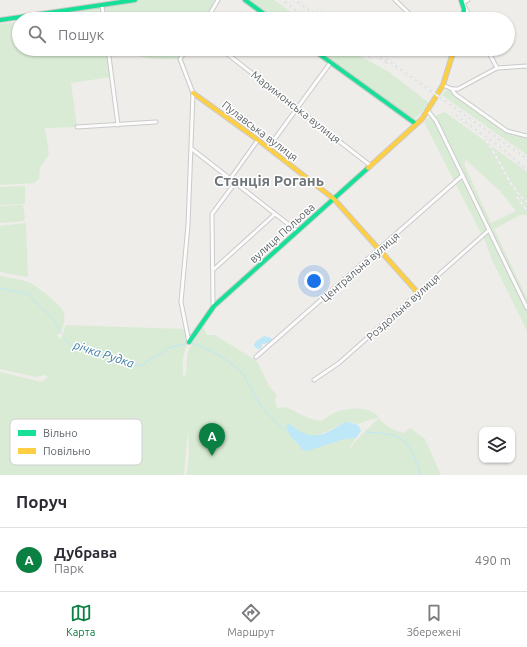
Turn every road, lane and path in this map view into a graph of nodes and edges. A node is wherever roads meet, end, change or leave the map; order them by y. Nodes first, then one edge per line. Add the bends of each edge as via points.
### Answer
1 (135, 0) edge
2 (218, 0) edge
3 (245, 0) edge
4 (395, 0) edge
5 (468, 0) edge
6 (462, 1) edge
7 (102, 6) junction
8 (58, 12) edge
9 (103, 12) edge
10 (211, 12) edge
11 (261, 12) edge
12 (408, 12) edge
13 (463, 12) edge
14 (468, 12) edge
15 (12, 18) edge
16 (0, 20) edge
17 (109, 56) edge
18 (182, 56) edge
19 (230, 56) edge
20 (322, 56) edge
21 (452, 56) edge
22 (491, 56) edge
23 (331, 62) junction
24 (527, 66) edge
25 (497, 68) junction
26 (443, 85) junction
27 (452, 89) junction
28 (193, 93) junction
29 (297, 107) junction
30 (428, 111) junction
31 (156, 122) dead end
32 (416, 124) junction
33 (118, 125) junction
34 (77, 127) dead end
35 (527, 136) edge
36 (258, 140) junction
37 (268, 148) junction
38 (192, 149) junction
39 (371, 166) junction
40 (463, 176) junction
41 (230, 178) junction
42 (235, 183) junction
43 (334, 199) junction
44 (275, 214) junction
45 (489, 230) junction
46 (297, 231) junction
47 (379, 250) junction
48 (213, 270) junction
49 (418, 293) junction
50 (214, 306) junction
51 (527, 308) edge
52 (189, 342) joint
53 (256, 357) dead end
54 (314, 380) dead end

1 - 7 street
2 - 10 street
3 - 11 street
4 - 12 street
5 - 6 street
6 - 13 street
6 - 14 street
7 - 8 street
7 - 9 street
15 - 16 street
17 - 33 street
18 - 28 street via 180,59
19 - 29 street, Маримонська вулиця
20 - 23 street
21 - 26 street, вулиця Польова
22 - 25 street
23 - 29 street
23 - 32 street
24 - 25 street
25 - 27 street via 458,89
26 - 27 street
26 - 30 street, вулиця Польова
27 - 35 street via 507,131
28 - 36 street, Пулавська вулиця
28 - 38 street
29 - 37 street
29 - 39 street, Маримонська вулиця
30 - 32 street, вулиця Польова
30 - 40 street via 436,121
31 - 33 street
32 - 39 street, вулиця Польова
33 - 34 street
36 - 37 street, Пулавська вулиця
36 - 41 street
37 - 43 street, Пулавська вулиця
38 - 41 street
38 - 52 street via 181,302
39 - 43 street, вулиця Польова
40 - 45 street
40 - 47 street, Центральна вулиця
41 - 42 street
42 - 44 street
42 - 48 street via 212,214
43 - 46 street, вулиця Польова
43 - 47 street, Пулавська вулиця
44 - 46 street
44 - 48 street
45 - 49 street, Роздольна вулиця
45 - 51 street
46 - 50 street, вулиця Польова
47 - 49 street, Пулавська вулиця
47 - 53 street, Центральна вулиця
48 - 50 street
49 - 54 street, Роздольна вулиця via 339,363
50 - 52 street, вулиця Польова

